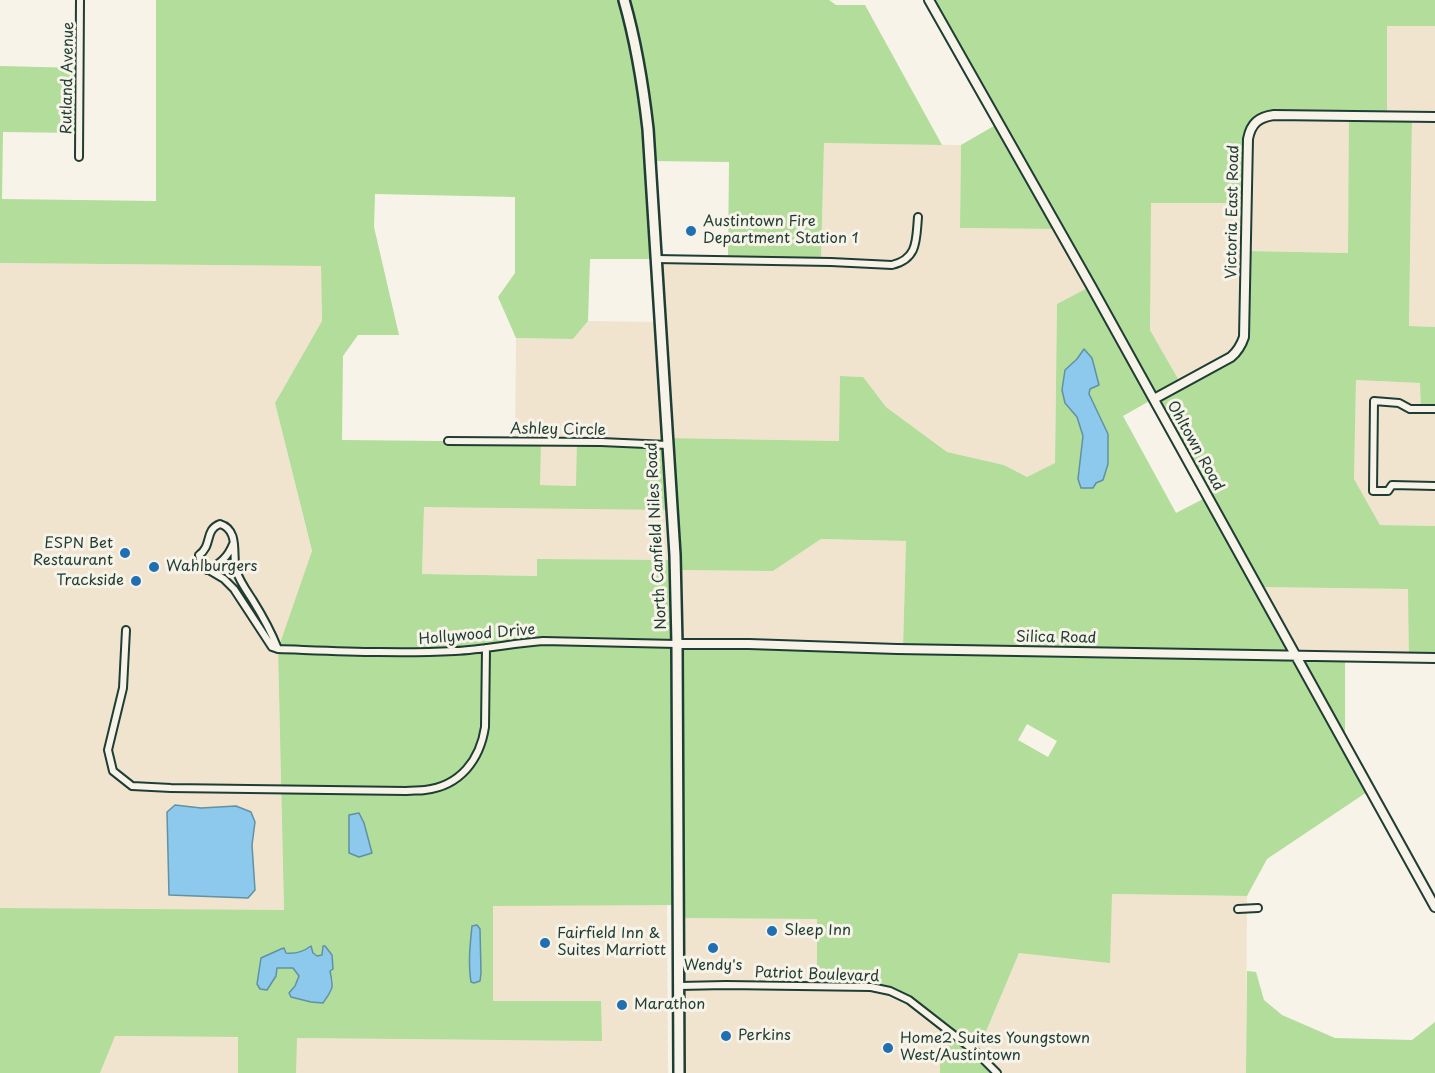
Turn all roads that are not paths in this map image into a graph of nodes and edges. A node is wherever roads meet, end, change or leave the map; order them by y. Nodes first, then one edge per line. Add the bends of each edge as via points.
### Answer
1 (80, 0) edge
2 (624, 0) edge
3 (929, 0) edge
4 (1435, 117) edge
5 (79, 157) dead end
6 (918, 217) dead end
7 (656, 259) junction
8 (1154, 399) junction
9 (1435, 408) edge
10 (448, 441) dead end
11 (668, 445) junction
12 (1435, 486) edge
13 (234, 542) junction
14 (207, 570) junction
15 (126, 630) dead end
16 (677, 644) junction
17 (486, 648) junction
18 (278, 649) junction
19 (1296, 655) junction
20 (1435, 658) edge
21 (1435, 907) edge
22 (1258, 908) dead end
23 (1238, 909) dead end
24 (680, 986) junction
25 (680, 1073) edge
26 (997, 1073) edge

1 - 5 street, Rutland Avenue
2 - 7 main road, North Canfield Niles Road via 646,107
3 - 8 street, Ohltown Road
4 - 8 street, Victoria East Road via 1274,115 1257,120 1248,139 1242,344 1231,357
6 - 7 street via 914,249 908,259 892,266
7 - 11 main road, North Canfield Niles Road
8 - 19 street, Ohltown Road
9 - 12 street via 1410,409 1399,403 1374,401 1373,491 1388,491 1392,485
10 - 11 street, Ashley Circle
11 - 16 main road, North Canfield Niles Road
13 - 14 street via 220,563
13 - 14 street via 224,525 210,531 206,547 199,555
13 - 18 street via 236,570
14 - 18 street via 234,589 272,647
15 - 17 street via 123,688 108,750 113,771 132,786 171,788 440,787 469,767 484,739
16 - 17 street, Hollywood Drive via 543,641
16 - 19 street, Silica Road
16 - 24 main road, North Canfield Niles Road
17 - 18 street, Hollywood Drive via 424,652
19 - 20 street, Silica Road
19 - 21 street, Ohltown Road
22 - 23 street
24 - 25 main road, North Canfield Niles Road
24 - 26 street, Patriot Boulevard via 890,990 920,1007

